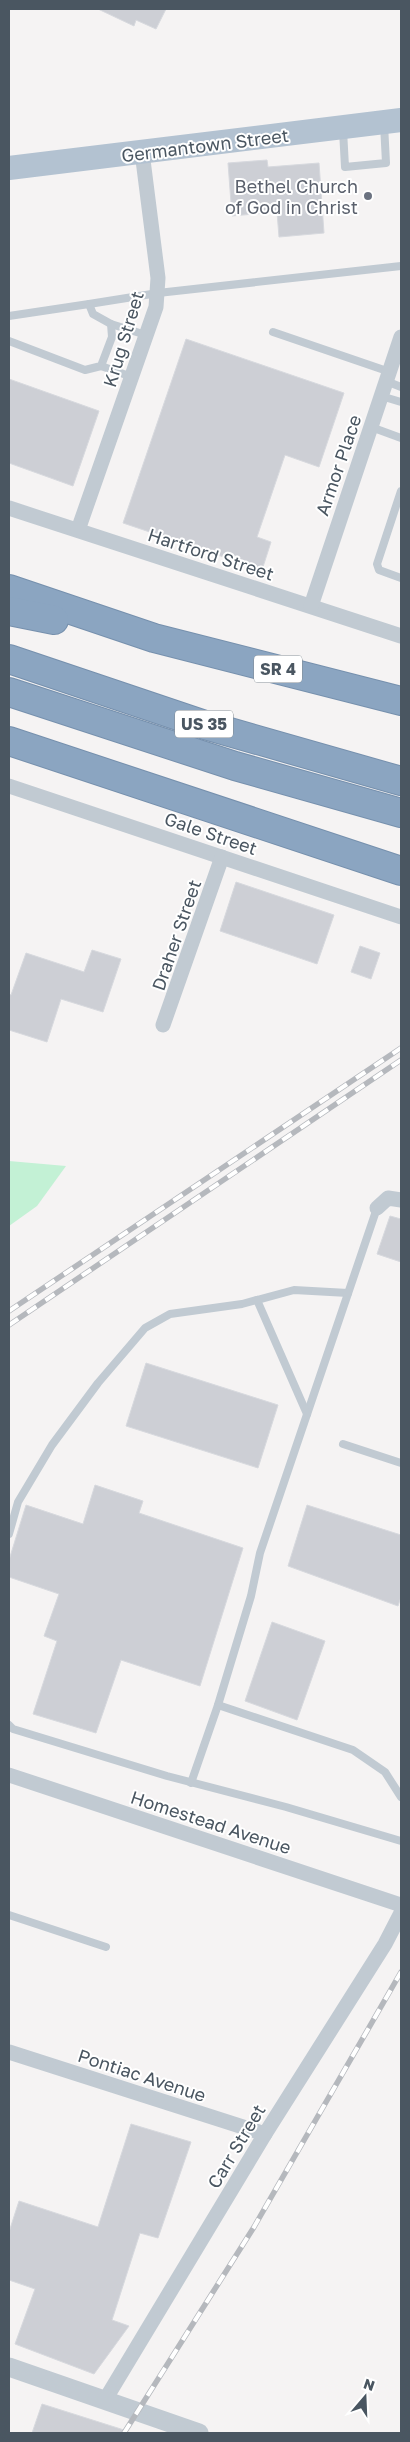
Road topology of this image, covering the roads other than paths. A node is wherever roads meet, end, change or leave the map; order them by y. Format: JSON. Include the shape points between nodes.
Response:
{"nodes":[{"id":1,"x":393,"y":121,"type":"edge"},
{"id":2,"x":342,"y":128,"type":"junction"},
{"id":3,"x":142,"y":152,"type":"junction"},
{"id":4,"x":9,"y":168,"type":"edge"},
{"id":5,"x":401,"y":266,"type":"edge"},
{"id":6,"x":158,"y":293,"type":"junction"},
{"id":7,"x":89,"y":304,"type":"junction"},
{"id":8,"x":9,"y":316,"type":"edge"},
{"id":9,"x":110,"y":324,"type":"junction"},
{"id":10,"x":273,"y":332,"type":"dead end"},
{"id":11,"x":146,"y":335,"type":"junction"},
{"id":12,"x":401,"y":337,"type":"edge"},
{"id":13,"x":9,"y":341,"type":"edge"},
{"id":14,"x":101,"y":366,"type":"junction"},
{"id":15,"x":132,"y":377,"type":"junction"},
{"id":16,"x":386,"y":383,"type":"junction"},
{"id":17,"x":401,"y":387,"type":"edge"},
{"id":18,"x":401,"y":402,"type":"edge"},
{"id":19,"x":371,"y":428,"type":"junction"},
{"id":20,"x":401,"y":438,"type":"edge"},
{"id":21,"x":401,"y":491,"type":"edge"},
{"id":22,"x":9,"y":508,"type":"edge"},
{"id":23,"x":78,"y":530,"type":"junction"},
{"id":24,"x":401,"y":578,"type":"edge"},
{"id":25,"x":9,"y":588,"type":"edge"},
{"id":26,"x":311,"y":606,"type":"junction"},
{"id":27,"x":9,"y":611,"type":"edge"},
{"id":28,"x":401,"y":636,"type":"edge"},
{"id":29,"x":154,"y":638,"type":"junction"},
{"id":30,"x":9,"y":659,"type":"edge"},
{"id":31,"x":9,"y":692,"type":"edge"},
{"id":32,"x":401,"y":700,"type":"edge"},
{"id":33,"x":10,"y":741,"type":"edge"},
{"id":34,"x":401,"y":781,"type":"edge"},
{"id":35,"x":9,"y":786,"type":"edge"},
{"id":36,"x":401,"y":813,"type":"edge"},
{"id":37,"x":222,"y":857,"type":"junction"},
{"id":38,"x":401,"y":871,"type":"edge"},
{"id":39,"x":401,"y":917,"type":"edge"},
{"id":40,"x":163,"y":1025,"type":"dead end"},
{"id":41,"x":401,"y":1200,"type":"edge"},
{"id":42,"x":377,"y":1208,"type":"joint"},
{"id":43,"x":348,"y":1293,"type":"junction"},
{"id":44,"x":257,"y":1300,"type":"junction"},
{"id":45,"x":307,"y":1414,"type":"junction"},
{"id":46,"x":342,"y":1444,"type":"dead end"},
{"id":47,"x":401,"y":1463,"type":"edge"},
{"id":48,"x":9,"y":1534,"type":"edge"},
{"id":49,"x":218,"y":1705,"type":"junction"},
{"id":50,"x":9,"y":1725,"type":"edge"},
{"id":51,"x":9,"y":1775,"type":"edge"},
{"id":52,"x":191,"y":1783,"type":"junction"},
{"id":53,"x":401,"y":1797,"type":"edge"},
{"id":54,"x":401,"y":1841,"type":"edge"},
{"id":55,"x":401,"y":1905,"type":"edge"},
{"id":56,"x":401,"y":1913,"type":"edge"},
{"id":57,"x":9,"y":1914,"type":"edge"},
{"id":58,"x":106,"y":1947,"type":"dead end"},
{"id":59,"x":9,"y":2052,"type":"edge"},
{"id":60,"x":265,"y":2134,"type":"junction"},
{"id":61,"x":9,"y":2367,"type":"edge"},
{"id":62,"x":105,"y":2400,"type":"junction"},
{"id":63,"x":199,"y":2433,"type":"edge"}],
"edges":[{"from":1,"to":2,"type":"main road","name":"Germantown Street"},
{"from":1,"to":2,"type":"lane","via":[[386,163],[345,167]]},
{"from":2,"to":3,"type":"main road","name":"Germantown Street"},
{"from":3,"to":4,"type":"main road","name":"Germantown Street"},
{"from":3,"to":6,"type":"street","name":"Krug Street"},
{"from":5,"to":6,"type":"lane"},
{"from":6,"to":7,"type":"lane"},
{"from":6,"to":11,"type":"street","name":"Krug Street"},
{"from":7,"to":8,"type":"lane"},
{"from":7,"to":9,"type":"lane","via":[[93,314]]},
{"from":9,"to":11,"type":"lane"},
{"from":9,"to":14,"type":"lane","via":[[112,337]]},
{"from":10,"to":16,"type":"lane"},
{"from":11,"to":15,"type":"street","name":"Krug Street"},
{"from":12,"to":16,"type":"street","name":"Armor Place"},
{"from":13,"to":14,"type":"lane","via":[[85,370]]},
{"from":14,"to":15,"type":"lane"},
{"from":15,"to":23,"type":"street","name":"Krug Street"},
{"from":16,"to":17,"type":"lane"},
{"from":16,"to":18,"type":"lane"},
{"from":16,"to":19,"type":"street","name":"Armor Place"},
{"from":19,"to":20,"type":"lane"},
{"from":19,"to":26,"type":"street","name":"Armor Place"},
{"from":21,"to":24,"type":"lane","via":[[377,564],[379,570]]},
{"from":22,"to":23,"type":"street","name":"Hartford Street"},
{"from":23,"to":26,"type":"street","name":"Hartford Street"},
{"from":25,"to":29,"type":"highway"},
{"from":26,"to":28,"type":"street","name":"Hartford Street"},
{"from":27,"to":29,"type":"highway","number":"SR 4"},
{"from":29,"to":32,"type":"highway","number":"SR 4"},
{"from":30,"to":34,"type":"highway","number":"US 35","via":[[205,725]]},
{"from":31,"to":36,"type":"highway","number":"US 35","via":[[235,766]]},
{"from":33,"to":38,"type":"highway"},
{"from":35,"to":37,"type":"street","name":"Gale Street"},
{"from":37,"to":39,"type":"street","name":"Gale Street"},
{"from":37,"to":40,"type":"street","name":"Draher Street"},
{"from":41,"to":42,"type":"street","via":[[388,1198]]},
{"from":42,"to":43,"type":"lane"},
{"from":43,"to":44,"type":"lane","via":[[294,1290]]},
{"from":43,"to":45,"type":"lane"},
{"from":44,"to":45,"type":"lane"},
{"from":44,"to":48,"type":"lane","via":[[170,1314],[145,1328],[98,1383],[52,1445],[18,1502]]},
{"from":45,"to":49,"type":"lane","via":[[260,1553],[251,1596]]},
{"from":46,"to":47,"type":"lane"},
{"from":49,"to":52,"type":"lane"},
{"from":49,"to":53,"type":"lane","via":[[353,1750],[385,1772]]},
{"from":50,"to":52,"type":"lane","via":[[12,1729]]},
{"from":51,"to":55,"type":"street","name":"Homestead Avenue"},
{"from":52,"to":54,"type":"lane"},
{"from":56,"to":60,"type":"street","name":"Carr Street","via":[[385,1944]]},
{"from":57,"to":58,"type":"lane"},
{"from":59,"to":60,"type":"street","name":"Pontiac Avenue"},
{"from":60,"to":62,"type":"street","name":"Carr Street"},
{"from":61,"to":62,"type":"street"},
{"from":62,"to":63,"type":"street"}]}
